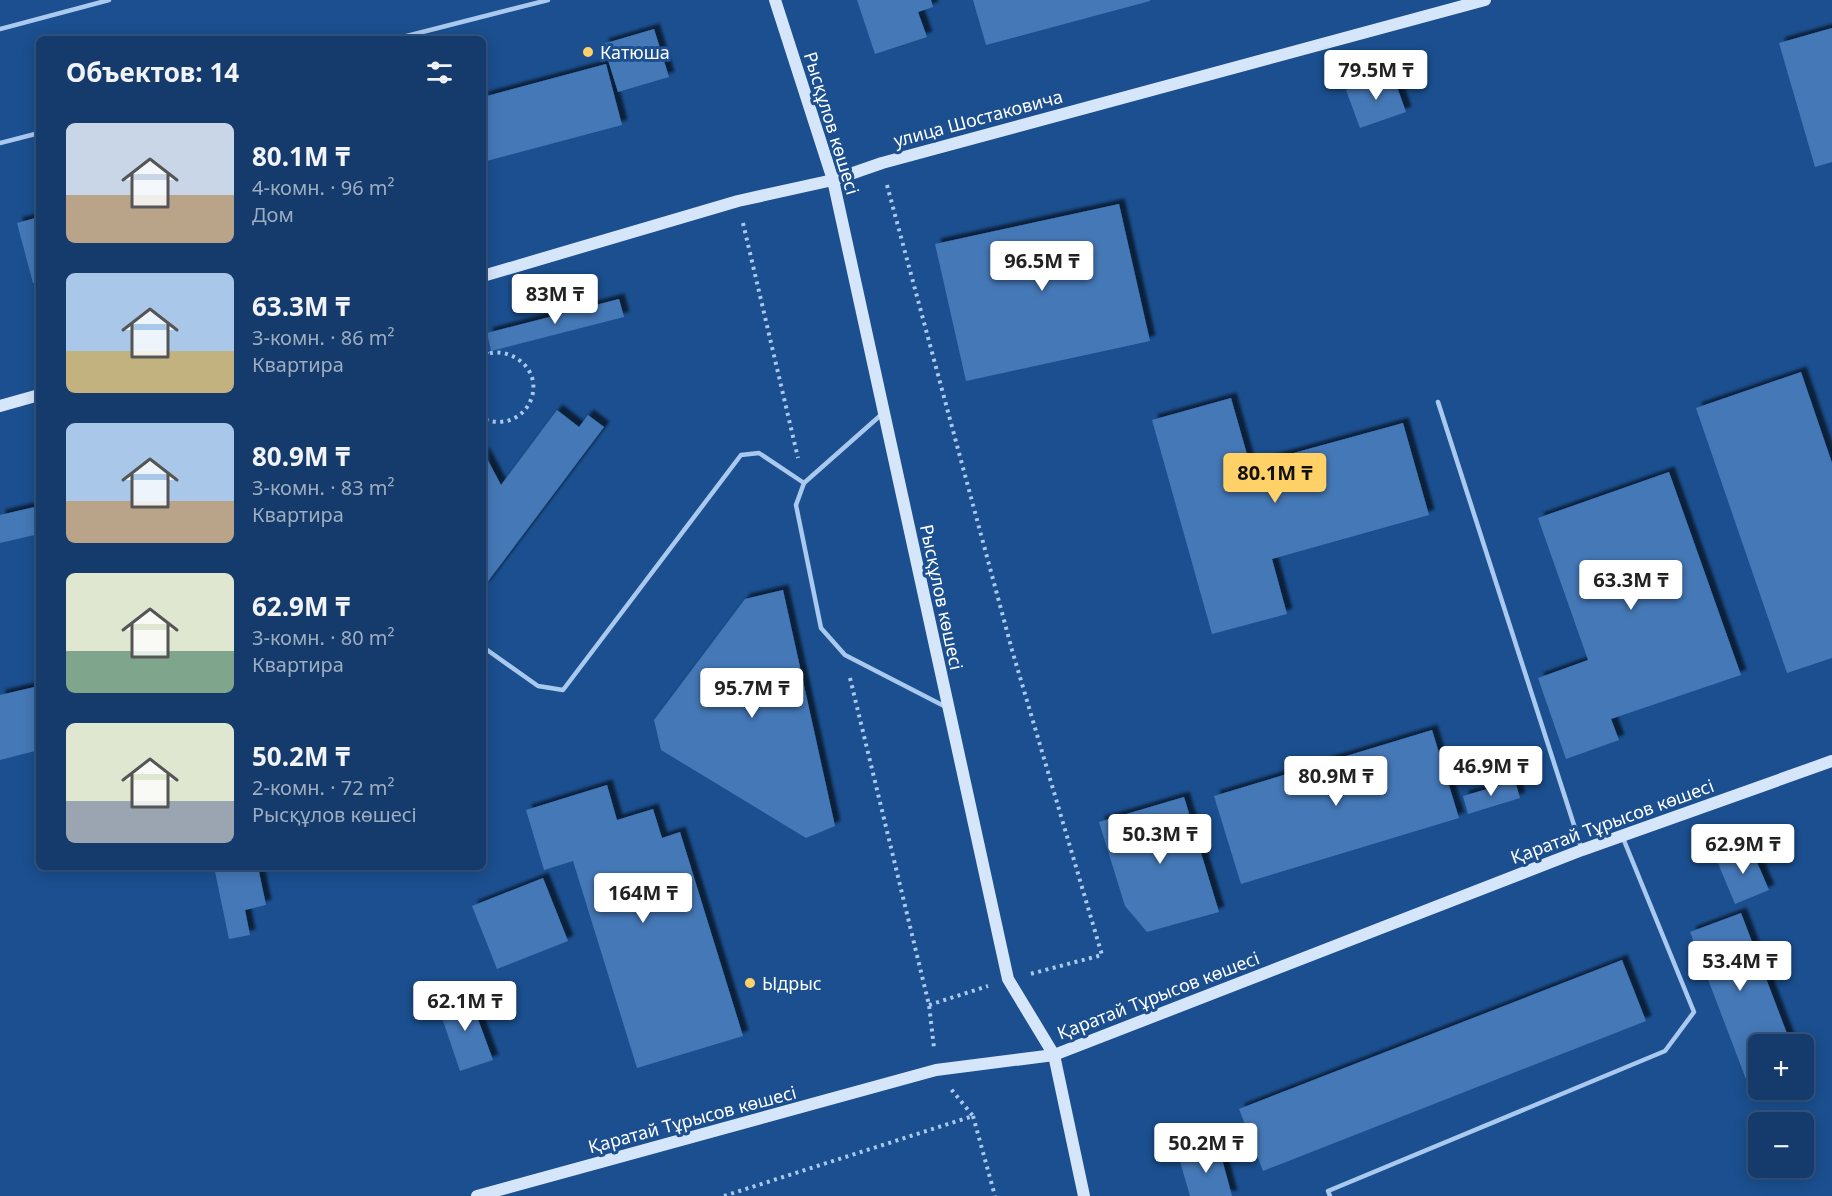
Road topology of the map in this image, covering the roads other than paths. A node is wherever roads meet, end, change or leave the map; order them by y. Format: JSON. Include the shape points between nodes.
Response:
{"nodes":[{"id":1,"x":109,"y":0,"type":"edge"},
{"id":2,"x":510,"y":0,"type":"edge"},
{"id":3,"x":548,"y":0,"type":"edge"},
{"id":4,"x":775,"y":0,"type":"edge"},
{"id":5,"x":1485,"y":0,"type":"edge"},
{"id":6,"x":512,"y":8,"type":"junction"},
{"id":7,"x":0,"y":29,"type":"edge"},
{"id":8,"x":406,"y":36,"type":"edge"},
{"id":9,"x":36,"y":134,"type":"edge"},
{"id":10,"x":0,"y":143,"type":"edge"},
{"id":11,"x":833,"y":180,"type":"junction"},
{"id":12,"x":486,"y":275,"type":"edge"},
{"id":13,"x":36,"y":396,"type":"edge"},
{"id":14,"x":1438,"y":402,"type":"dead end"},
{"id":15,"x":0,"y":406,"type":"edge"},
{"id":16,"x":884,"y":412,"type":"junction"},
{"id":17,"x":804,"y":483,"type":"junction"},
{"id":18,"x":486,"y":649,"type":"edge"},
{"id":19,"x":948,"y":708,"type":"junction"},
{"id":20,"x":1832,"y":761,"type":"edge"},
{"id":21,"x":1622,"y":837,"type":"junction"},
{"id":22,"x":1582,"y":850,"type":"junction"},
{"id":23,"x":1054,"y":1055,"type":"junction"},
{"id":24,"x":477,"y":1196,"type":"edge"},
{"id":25,"x":1084,"y":1196,"type":"edge"},
{"id":26,"x":1329,"y":1196,"type":"edge"}],
"edges":[{"from":1,"to":7,"type":"lane"},
{"from":2,"to":6,"type":"lane"},
{"from":3,"to":6,"type":"lane"},
{"from":4,"to":11,"type":"street","name":"Рысқұлов көшесі"},
{"from":5,"to":11,"type":"street","name":"улица Шостаковича","via":[[882,163]]},
{"from":6,"to":8,"type":"lane"},
{"from":9,"to":10,"type":"lane"},
{"from":11,"to":12,"type":"street","name":"улица Шостаковича","via":[[738,201]]},
{"from":11,"to":16,"type":"street","name":"Рысқұлов көшесі"},
{"from":13,"to":15,"type":"street"},
{"from":14,"to":22,"type":"lane"},
{"from":16,"to":17,"type":"lane"},
{"from":16,"to":19,"type":"street","name":"Рысқұлов көшесі"},
{"from":17,"to":18,"type":"lane","via":[[759,453],[741,455],[563,690],[538,686]]},
{"from":17,"to":19,"type":"lane","via":[[796,505],[821,628],[844,655]]},
{"from":19,"to":23,"type":"street","name":"Рысқұлов көшесі","via":[[1008,980]]},
{"from":20,"to":21,"type":"street","name":"Қаратай Тұрысов көшесі"},
{"from":21,"to":22,"type":"street","name":"Қаратай Тұрысов көшесі"},
{"from":21,"to":26,"type":"lane","via":[[1694,1012],[1665,1052],[1328,1191]]},
{"from":22,"to":23,"type":"street","name":"Қаратай Тұрысов көшесі"},
{"from":23,"to":24,"type":"street","name":"Қаратай Тұрысов көшесі","via":[[936,1070]]},
{"from":23,"to":25,"type":"street","name":"Рысқұлов көшесі"}]}
